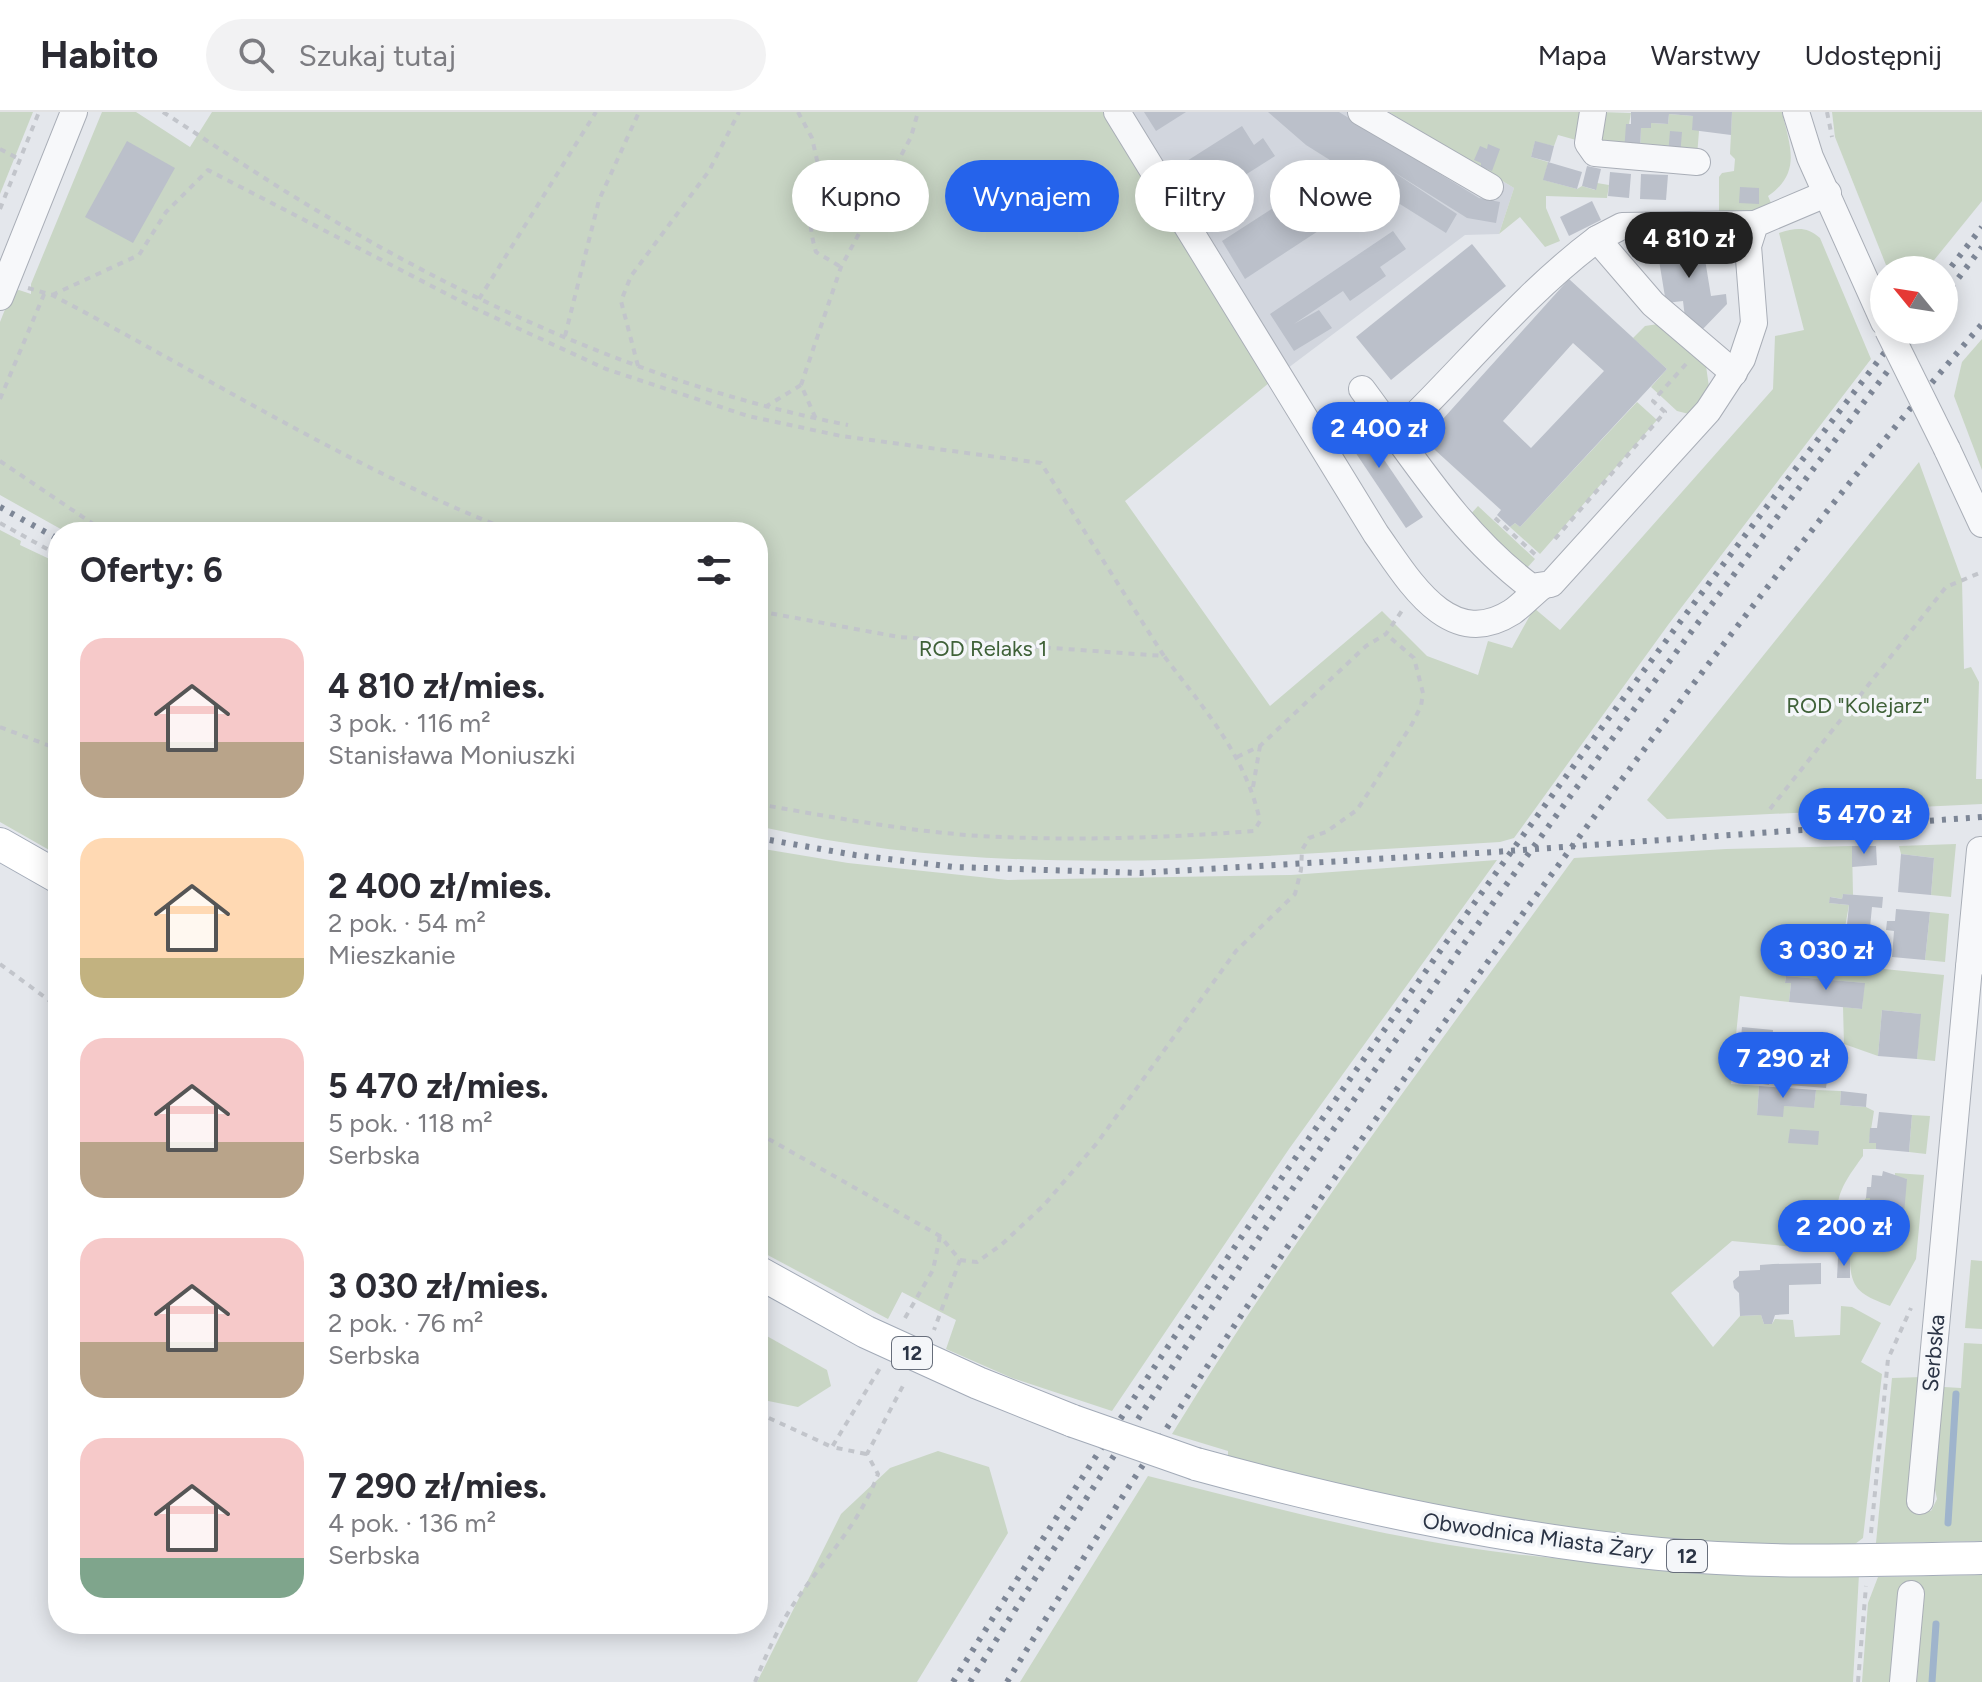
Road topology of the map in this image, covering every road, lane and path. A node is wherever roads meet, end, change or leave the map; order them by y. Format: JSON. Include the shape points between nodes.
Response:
{"nodes":[{"id":1,"x":39,"y":112,"type":"edge"},
{"id":2,"x":74,"y":112,"type":"edge"},
{"id":3,"x":163,"y":112,"type":"edge"},
{"id":4,"x":596,"y":112,"type":"edge"},
{"id":5,"x":639,"y":112,"type":"edge"},
{"id":6,"x":739,"y":112,"type":"edge"},
{"id":7,"x":798,"y":112,"type":"edge"},
{"id":8,"x":918,"y":112,"type":"edge"},
{"id":9,"x":1117,"y":112,"type":"edge"},
{"id":10,"x":1361,"y":112,"type":"edge"},
{"id":11,"x":1593,"y":112,"type":"edge"},
{"id":12,"x":1796,"y":112,"type":"edge"},
{"id":13,"x":1812,"y":112,"type":"edge"},
{"id":14,"x":1827,"y":112,"type":"edge"},
{"id":15,"x":1832,"y":137,"type":"dead end"},
{"id":16,"x":0,"y":149,"type":"edge"},
{"id":17,"x":20,"y":159,"type":"junction"},
{"id":18,"x":1697,"y":162,"type":"dead end"},
{"id":19,"x":1490,"y":187,"type":"dead end"},
{"id":20,"x":1828,"y":193,"type":"junction"},
{"id":21,"x":0,"y":209,"type":"edge"},
{"id":22,"x":1755,"y":224,"type":"junction"},
{"id":23,"x":1597,"y":239,"type":"junction"},
{"id":24,"x":841,"y":267,"type":"junction"},
{"id":25,"x":26,"y":287,"type":"dead end"},
{"id":26,"x":1870,"y":291,"type":"edge"},
{"id":27,"x":45,"y":292,"type":"junction"},
{"id":28,"x":52,"y":295,"type":"junction"},
{"id":29,"x":0,"y":297,"type":"edge"},
{"id":30,"x":479,"y":299,"type":"junction"},
{"id":31,"x":565,"y":337,"type":"junction"},
{"id":32,"x":1894,"y":344,"type":"edge"},
{"id":33,"x":1702,"y":346,"type":"junction"},
{"id":34,"x":638,"y":366,"type":"junction"},
{"id":35,"x":1734,"y":373,"type":"junction"},
{"id":36,"x":801,"y":385,"type":"junction"},
{"id":37,"x":1362,"y":389,"type":"dead end"},
{"id":38,"x":0,"y":399,"type":"edge"},
{"id":39,"x":765,"y":407,"type":"junction"},
{"id":40,"x":816,"y":419,"type":"junction"},
{"id":41,"x":848,"y":425,"type":"dead end"},
{"id":42,"x":1396,"y":434,"type":"junction"},
{"id":43,"x":0,"y":461,"type":"edge"},
{"id":44,"x":1490,"y":513,"type":"dead end"},
{"id":45,"x":90,"y":522,"type":"edge"},
{"id":46,"x":488,"y":522,"type":"edge"},
{"id":47,"x":0,"y":523,"type":"edge"},
{"id":48,"x":1982,"y":524,"type":"edge"},
{"id":49,"x":48,"y":549,"type":"edge"},
{"id":50,"x":1982,"y":572,"type":"edge"},
{"id":51,"x":1541,"y":587,"type":"junction"},
{"id":52,"x":1416,"y":590,"type":"junction"},
{"id":53,"x":768,"y":613,"type":"edge"},
{"id":54,"x":1386,"y":634,"type":"junction"},
{"id":55,"x":1164,"y":656,"type":"junction"},
{"id":56,"x":0,"y":727,"type":"edge"},
{"id":57,"x":48,"y":745,"type":"edge"},
{"id":58,"x":1260,"y":746,"type":"junction"},
{"id":59,"x":1237,"y":757,"type":"junction"},
{"id":60,"x":1253,"y":789,"type":"junction"},
{"id":61,"x":768,"y":806,"type":"edge"},
{"id":62,"x":1770,"y":809,"type":"dead end"},
{"id":63,"x":0,"y":844,"type":"edge"},
{"id":64,"x":1980,"y":850,"type":"dead end"},
{"id":65,"x":48,"y":871,"type":"edge"},
{"id":66,"x":1976,"y":963,"type":"edge"},
{"id":67,"x":0,"y":964,"type":"edge"},
{"id":68,"x":48,"y":1000,"type":"edge"},
{"id":69,"x":768,"y":1139,"type":"edge"},
{"id":70,"x":940,"y":1236,"type":"junction"},
{"id":71,"x":960,"y":1260,"type":"junction"},
{"id":72,"x":768,"y":1278,"type":"edge"},
{"id":73,"x":1912,"y":1307,"type":"dead end"},
{"id":74,"x":905,"y":1318,"type":"dead end"},
{"id":75,"x":934,"y":1330,"type":"dead end"},
{"id":76,"x":881,"y":1366,"type":"dead end"},
{"id":77,"x":905,"y":1382,"type":"dead end"},
{"id":78,"x":768,"y":1418,"type":"edge"},
{"id":79,"x":832,"y":1447,"type":"junction"},
{"id":80,"x":867,"y":1454,"type":"junction"},
{"id":81,"x":1920,"y":1501,"type":"dead end"},
{"id":82,"x":1871,"y":1536,"type":"dead end"},
{"id":83,"x":1982,"y":1558,"type":"edge"},
{"id":84,"x":1866,"y":1586,"type":"dead end"},
{"id":85,"x":1911,"y":1594,"type":"dead end"},
{"id":86,"x":755,"y":1682,"type":"edge"},
{"id":87,"x":1858,"y":1682,"type":"edge"},
{"id":88,"x":1903,"y":1682,"type":"edge"}],
"edges":[{"from":1,"to":17,"type":"path"},
{"from":2,"to":29,"type":"street"},
{"from":3,"to":30,"type":"path","via":[[316,210]]},
{"from":4,"to":30,"type":"path"},
{"from":5,"to":31,"type":"path","via":[[599,200]]},
{"from":6,"to":34,"type":"path","via":[[709,171],[631,276],[621,301]]},
{"from":7,"to":24,"type":"path","via":[[812,138],[821,178],[812,196],[810,231],[816,252]]},
{"from":8,"to":24,"type":"path","via":[[911,137]]},
{"from":9,"to":52,"type":"street","via":[[1376,534]]},
{"from":10,"to":19,"type":"street"},
{"from":11,"to":18,"type":"street","via":[[1588,143],[1595,153]]},
{"from":12,"to":20,"type":"street"},
{"from":13,"to":20,"type":"street"},
{"from":14,"to":15,"type":"path"},
{"from":16,"to":17,"type":"path"},
{"from":17,"to":21,"type":"path"},
{"from":20,"to":22,"type":"street"},
{"from":20,"to":26,"type":"street"},
{"from":22,"to":23,"type":"street","via":[[1622,226]]},
{"from":22,"to":35,"type":"street","via":[[1748,246],[1754,323]]},
{"from":23,"to":33,"type":"street","via":[[1653,304]]},
{"from":23,"to":42,"type":"street","via":[[1547,281]]},
{"from":24,"to":36,"type":"path"},
{"from":25,"to":27,"type":"path"},
{"from":27,"to":28,"type":"path"},
{"from":27,"to":38,"type":"path"},
{"from":28,"to":46,"type":"path","via":[[282,421]]},
{"from":28,"to":55,"type":"path","via":[[139,255],[166,212],[208,170],[474,308],[606,369],[748,416],[841,436],[1041,463]]},
{"from":30,"to":31,"type":"path"},
{"from":31,"to":34,"type":"path"},
{"from":32,"to":48,"type":"street","bridge":true},
{"from":33,"to":35,"type":"street"},
{"from":33,"to":44,"type":"path","via":[[1653,401],[1665,412],[1538,558]]},
{"from":34,"to":39,"type":"path"},
{"from":35,"to":51,"type":"street","via":[[1708,411],[1598,535],[1561,576]]},
{"from":36,"to":39,"type":"path"},
{"from":36,"to":40,"type":"path"},
{"from":37,"to":42,"type":"street"},
{"from":39,"to":40,"type":"path"},
{"from":40,"to":41,"type":"path"},
{"from":42,"to":51,"type":"street","via":[[1464,528],[1521,580]]},
{"from":43,"to":45,"type":"path"},
{"from":47,"to":49,"type":"path"},
{"from":50,"to":62,"type":"path","via":[[1946,587]]},
{"from":51,"to":52,"type":"street","via":[[1511,612],[1471,624],[1445,614]]},
{"from":52,"to":54,"type":"path"},
{"from":53,"to":55,"type":"path","via":[[899,637]]},
{"from":54,"to":58,"type":"path","via":[[1366,646]]},
{"from":54,"to":71,"type":"path","via":[[1414,658],[1421,706],[1357,810],[1309,838],[1295,894],[1236,951],[1097,1143],[1044,1205],[977,1262]]},
{"from":55,"to":59,"type":"path"},
{"from":56,"to":57,"type":"path"},
{"from":58,"to":59,"type":"path"},
{"from":58,"to":60,"type":"path"},
{"from":59,"to":60,"type":"path"},
{"from":60,"to":61,"type":"path","via":[[1260,821],[1254,831],[1110,840],[979,836]]},
{"from":63,"to":65,"type":"main road"},
{"from":64,"to":66,"type":"street","name":"Serbska"},
{"from":66,"to":81,"type":"street","name":"Serbska"},
{"from":67,"to":68,"type":"path"},
{"from":69,"to":70,"type":"path"},
{"from":70,"to":71,"type":"path"},
{"from":70,"to":74,"type":"path","via":[[933,1270]]},
{"from":71,"to":75,"type":"path"},
{"from":72,"to":83,"type":"main road","name":"Obwodnica Miasta Żary","number":"12","bridge":true,"via":[[866,1332],[1073,1421],[1196,1464],[1396,1514],[1587,1546],[1739,1559]]},
{"from":73,"to":82,"type":"path","via":[[1888,1359]]},
{"from":76,"to":79,"type":"path"},
{"from":77,"to":80,"type":"path"},
{"from":78,"to":79,"type":"path"},
{"from":79,"to":80,"type":"path"},
{"from":80,"to":86,"type":"path","via":[[878,1474],[869,1497],[795,1601]]},
{"from":84,"to":87,"type":"path"},
{"from":85,"to":88,"type":"street"}]}
